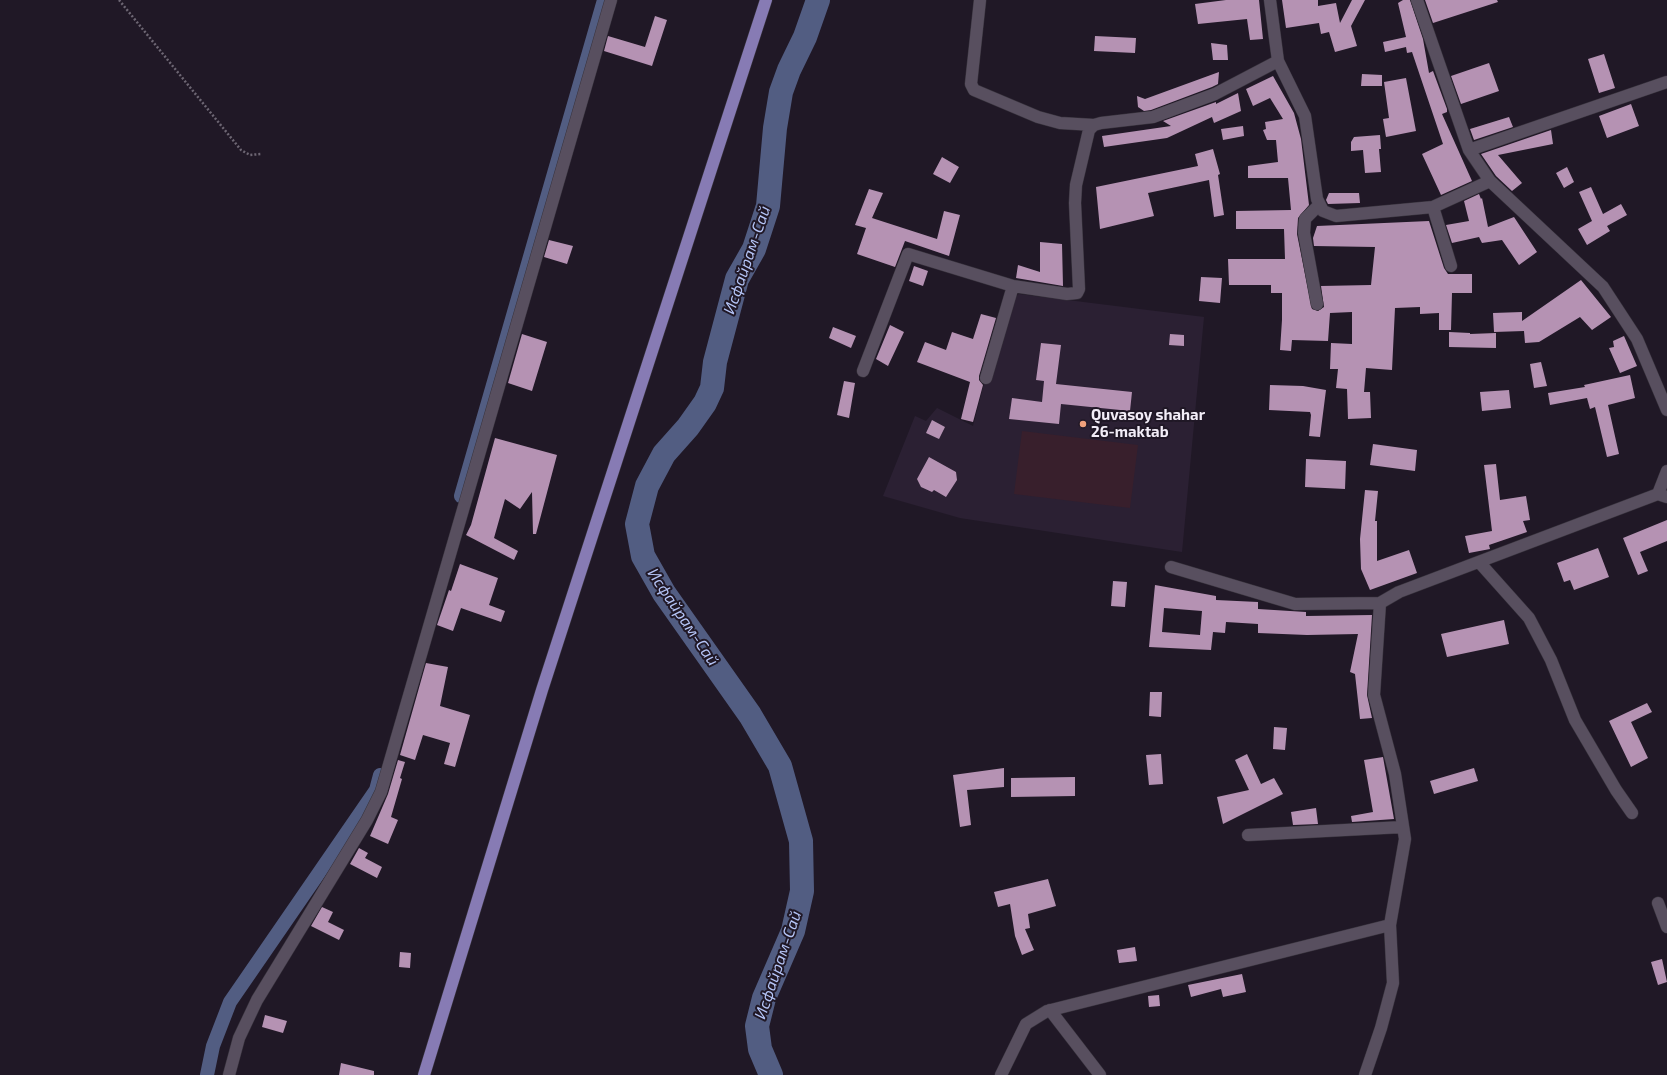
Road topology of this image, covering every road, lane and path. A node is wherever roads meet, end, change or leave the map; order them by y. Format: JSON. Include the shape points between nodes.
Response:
{"nodes":[{"id":1,"x":119,"y":0,"type":"edge"},
{"id":2,"x":611,"y":0,"type":"edge"},
{"id":3,"x":766,"y":0,"type":"edge"},
{"id":4,"x":980,"y":0,"type":"edge"},
{"id":5,"x":1270,"y":0,"type":"edge"},
{"id":6,"x":1417,"y":0,"type":"edge"},
{"id":7,"x":1278,"y":61,"type":"junction"},
{"id":8,"x":1667,"y":82,"type":"edge"},
{"id":9,"x":1094,"y":125,"type":"junction"},
{"id":10,"x":1469,"y":150,"type":"junction"},
{"id":11,"x":260,"y":154,"type":"dead end"},
{"id":12,"x":1490,"y":181,"type":"junction"},
{"id":13,"x":1319,"y":205,"type":"junction"},
{"id":14,"x":1433,"y":207,"type":"junction"},
{"id":15,"x":1451,"y":266,"type":"dead end"},
{"id":16,"x":1013,"y":286,"type":"junction"},
{"id":17,"x":1317,"y":304,"type":"dead end"},
{"id":18,"x":863,"y":371,"type":"dead end"},
{"id":19,"x":986,"y":378,"type":"dead end"},
{"id":20,"x":1667,"y":410,"type":"edge"},
{"id":21,"x":1667,"y":471,"type":"edge"},
{"id":22,"x":1663,"y":495,"type":"edge"},
{"id":23,"x":1479,"y":562,"type":"junction"},
{"id":24,"x":1171,"y":567,"type":"dead end"},
{"id":25,"x":1380,"y":602,"type":"junction"},
{"id":26,"x":1632,"y":813,"type":"dead end"},
{"id":27,"x":1404,"y":827,"type":"junction"},
{"id":28,"x":1248,"y":835,"type":"dead end"},
{"id":29,"x":1658,"y":903,"type":"dead end"},
{"id":30,"x":1390,"y":925,"type":"junction"},
{"id":31,"x":1667,"y":927,"type":"edge"},
{"id":32,"x":1050,"y":1010,"type":"junction"},
{"id":33,"x":229,"y":1075,"type":"edge"},
{"id":34,"x":424,"y":1075,"type":"edge"},
{"id":35,"x":1001,"y":1075,"type":"edge"},
{"id":36,"x":1100,"y":1075,"type":"edge"},
{"id":37,"x":1365,"y":1075,"type":"edge"}],
"edges":[{"from":1,"to":11,"type":"path","via":[[241,150],[250,154]]},
{"from":2,"to":33,"type":"street","via":[[381,792],[367,820],[257,1000],[240,1038]]},
{"from":3,"to":34,"type":"main road","via":[[545,683]]},
{"from":4,"to":9,"type":"street","via":[[971,84],[974,90],[1038,117],[1060,123]]},
{"from":5,"to":7,"type":"street"},
{"from":6,"to":10,"type":"street"},
{"from":7,"to":9,"type":"street","via":[[1215,94],[1153,117]]},
{"from":7,"to":13,"type":"street","via":[[1305,116],[1316,199]]},
{"from":8,"to":10,"type":"street"},
{"from":9,"to":16,"type":"street","via":[[1089,130],[1076,185],[1079,289],[1077,293],[1067,294]]},
{"from":10,"to":12,"type":"street"},
{"from":12,"to":14,"type":"street"},
{"from":12,"to":20,"type":"street","via":[[1603,287],[1637,339]]},
{"from":13,"to":14,"type":"street","via":[[1323,211],[1336,216]]},
{"from":13,"to":17,"type":"street","via":[[1306,219],[1304,233]]},
{"from":14,"to":15,"type":"street"},
{"from":16,"to":18,"type":"street","via":[[908,254]]},
{"from":16,"to":19,"type":"street"},
{"from":21,"to":22,"type":"street"},
{"from":22,"to":23,"type":"street"},
{"from":23,"to":25,"type":"street","via":[[1399,592]]},
{"from":23,"to":26,"type":"street","via":[[1529,618],[1551,660],[1575,720]]},
{"from":24,"to":25,"type":"street","via":[[1295,604]]},
{"from":25,"to":27,"type":"street","via":[[1374,695],[1395,774]]},
{"from":27,"to":28,"type":"street"},
{"from":27,"to":30,"type":"street","via":[[1405,839]]},
{"from":29,"to":31,"type":"street"},
{"from":30,"to":32,"type":"street"},
{"from":30,"to":37,"type":"street","via":[[1393,983]]},
{"from":32,"to":35,"type":"street","via":[[1026,1024]]},
{"from":32,"to":36,"type":"street"}]}
